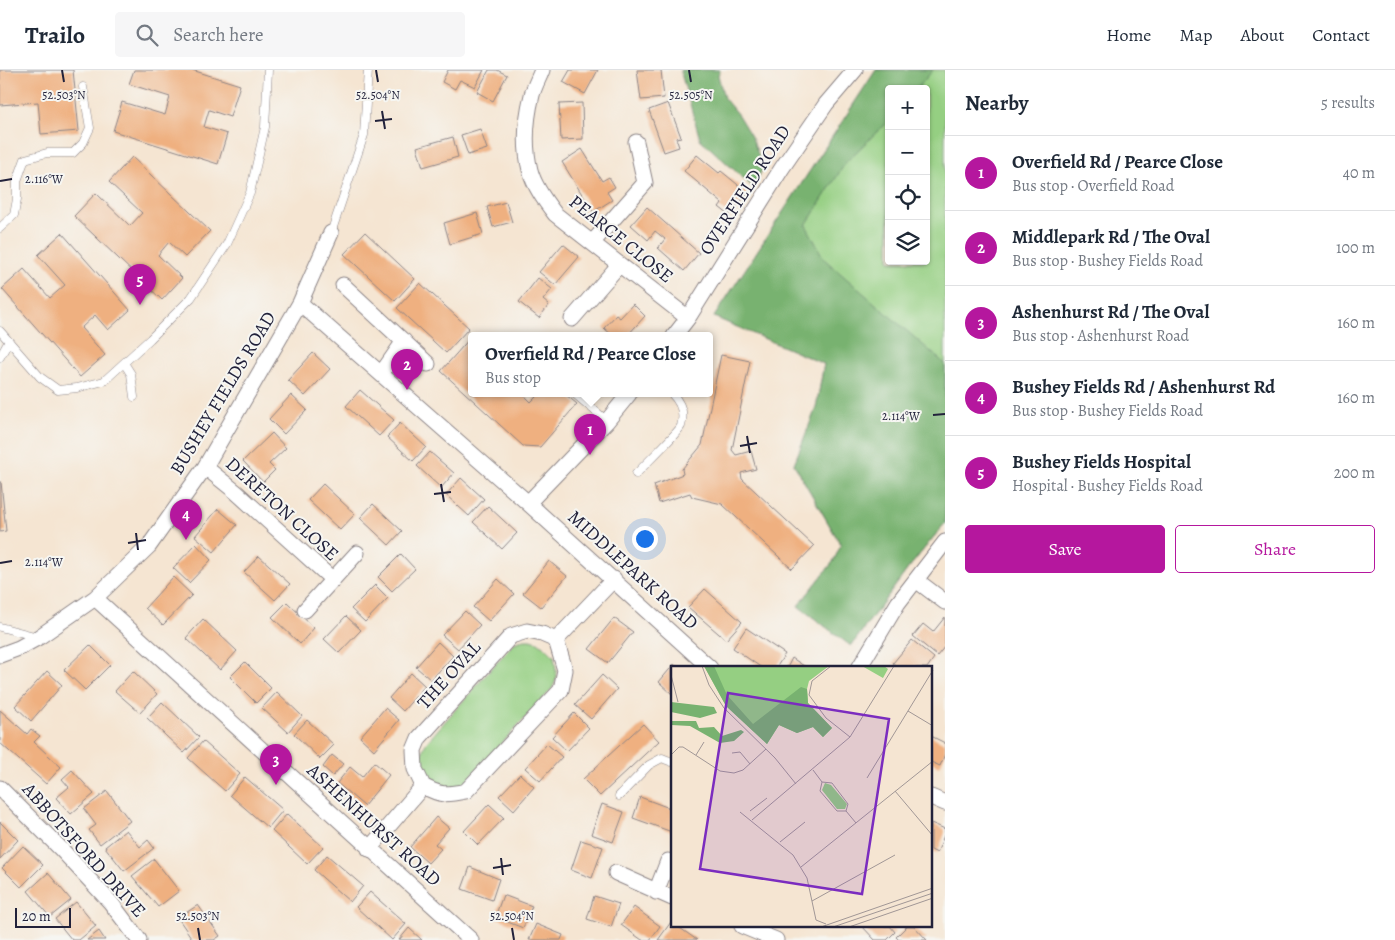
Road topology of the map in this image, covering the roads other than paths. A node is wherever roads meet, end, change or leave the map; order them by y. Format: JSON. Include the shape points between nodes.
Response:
{"nodes":[{"id":1,"x":268,"y":70,"type":"edge"},
{"id":2,"x":368,"y":70,"type":"edge"},
{"id":3,"x":542,"y":70,"type":"edge"},
{"id":4,"x":855,"y":70,"type":"edge"},
{"id":5,"x":83,"y":87,"type":"dead end"},
{"id":6,"x":636,"y":142,"type":"dead end"},
{"id":7,"x":0,"y":228,"type":"edge"},
{"id":8,"x":331,"y":233,"type":"joint"},
{"id":9,"x":592,"y":243,"type":"junction"},
{"id":10,"x":619,"y":265,"type":"junction"},
{"id":11,"x":343,"y":285,"type":"dead end"},
{"id":12,"x":300,"y":303,"type":"junction"},
{"id":13,"x":688,"y":318,"type":"junction"},
{"id":14,"x":572,"y":319,"type":"dead end"},
{"id":15,"x":0,"y":331,"type":"edge"},
{"id":16,"x":677,"y":332,"type":"edge"},
{"id":17,"x":404,"y":341,"type":"junction"},
{"id":18,"x":9,"y":342,"type":"junction"},
{"id":19,"x":0,"y":357,"type":"edge"},
{"id":20,"x":124,"y":363,"type":"junction"},
{"id":21,"x":428,"y":364,"type":"dead end"},
{"id":22,"x":381,"y":374,"type":"junction"},
{"id":23,"x":134,"y":396,"type":"dead end"},
{"id":24,"x":579,"y":397,"type":"edge"},
{"id":25,"x":627,"y":397,"type":"edge"},
{"id":26,"x":675,"y":397,"type":"edge"},
{"id":27,"x":607,"y":421,"type":"junction"},
{"id":28,"x":205,"y":467,"type":"junction"},
{"id":29,"x":636,"y":474,"type":"dead end"},
{"id":30,"x":528,"y":503,"type":"junction"},
{"id":31,"x":945,"y":542,"type":"edge"},
{"id":32,"x":357,"y":553,"type":"dead end"},
{"id":33,"x":614,"y":579,"type":"junction"},
{"id":34,"x":332,"y":580,"type":"junction"},
{"id":35,"x":916,"y":580,"type":"junction"},
{"id":36,"x":95,"y":598,"type":"junction"},
{"id":37,"x":945,"y":602,"type":"edge"},
{"id":38,"x":305,"y":610,"type":"dead end"},
{"id":39,"x":0,"y":627,"type":"edge"},
{"id":40,"x":40,"y":638,"type":"junction"},
{"id":41,"x":556,"y":640,"type":"junction"},
{"id":42,"x":0,"y":655,"type":"edge"},
{"id":43,"x":708,"y":666,"type":"edge"},
{"id":44,"x":860,"y":666,"type":"edge"},
{"id":45,"x":671,"y":762,"type":"edge"},
{"id":46,"x":423,"y":786,"type":"junction"},
{"id":47,"x":0,"y":788,"type":"edge"},
{"id":48,"x":619,"y":796,"type":"dead end"},
{"id":49,"x":932,"y":797,"type":"edge"},
{"id":50,"x":945,"y":803,"type":"edge"},
{"id":51,"x":369,"y":849,"type":"junction"},
{"id":52,"x":670,"y":858,"type":"edge"},
{"id":53,"x":616,"y":873,"type":"dead end"},
{"id":54,"x":656,"y":892,"type":"junction"},
{"id":55,"x":671,"y":898,"type":"edge"},
{"id":56,"x":747,"y":928,"type":"edge"},
{"id":57,"x":138,"y":940,"type":"edge"},
{"id":58,"x":471,"y":940,"type":"edge"},
{"id":59,"x":776,"y":940,"type":"edge"}],
"edges":[{"from":1,"to":20,"type":"lane","via":[[265,127],[250,193],[227,244],[191,298]]},
{"from":2,"to":8,"type":"lane","via":[[364,135]]},
{"from":3,"to":9,"type":"street","name":"PEARCE CLOSE","via":[[532,94],[527,121],[530,170],[542,197],[555,214]]},
{"from":4,"to":13,"type":"street","name":"OVERFIELD ROAD","via":[[826,104],[792,154]]},
{"from":5,"to":7,"type":"lane","via":[[90,128],[83,143],[73,153],[47,153],[25,159],[17,181],[14,214]]},
{"from":6,"to":9,"type":"street","via":[[645,183]]},
{"from":8,"to":12,"type":"street","name":"BUSHEY FIELDS ROAD"},
{"from":9,"to":10,"type":"street","name":"PEARCE CLOSE"},
{"from":10,"to":13,"type":"street","name":"PEARCE CLOSE"},
{"from":10,"to":14,"type":"street"},
{"from":11,"to":17,"type":"street"},
{"from":12,"to":22,"type":"street","name":"BUSHEY FIELDS ROAD"},
{"from":12,"to":28,"type":"street","name":"BUSHEY FIELDS ROAD"},
{"from":13,"to":16,"type":"street","name":"OVERFIELD ROAD"},
{"from":15,"to":18,"type":"lane"},
{"from":17,"to":21,"type":"street"},
{"from":17,"to":22,"type":"street"},
{"from":18,"to":19,"type":"lane"},
{"from":18,"to":20,"type":"lane","via":[[40,377],[58,390],[104,380]]},
{"from":20,"to":23,"type":"lane","via":[[131,374]]},
{"from":22,"to":30,"type":"street","name":"BUSHEY FIELDS ROAD"},
{"from":24,"to":27,"type":"lane"},
{"from":25,"to":27,"type":"street"},
{"from":26,"to":29,"type":"lane","via":[[683,414],[681,428]]},
{"from":27,"to":30,"type":"street"},
{"from":28,"to":34,"type":"street","name":"DERETON CLOSE"},
{"from":28,"to":36,"type":"street","name":"BUSHEY FIELDS ROAD","via":[[149,546]]},
{"from":30,"to":33,"type":"street","name":"MIDDLEPARK ROAD"},
{"from":31,"to":35,"type":"street"},
{"from":32,"to":34,"type":"street","name":"DERETON CLOSE"},
{"from":33,"to":41,"type":"street"},
{"from":33,"to":43,"type":"street","name":"MIDDLEPARK ROAD"},
{"from":34,"to":38,"type":"street","name":"DERETON CLOSE"},
{"from":35,"to":37,"type":"street"},
{"from":35,"to":44,"type":"street","via":[[898,603]]},
{"from":36,"to":40,"type":"street","name":"BUSHEY FIELDS ROAD"},
{"from":36,"to":51,"type":"street","name":"ASHENHURST ROAD"},
{"from":39,"to":40,"type":"lane"},
{"from":40,"to":42,"type":"street","name":"BUSHEY FIELDS ROAD"},
{"from":41,"to":46,"type":"street","via":[[565,670],[561,690],[466,791],[436,793]]},
{"from":41,"to":46,"type":"street","name":"THE OVAL","via":[[527,631],[511,636],[419,738],[414,750],[415,769]]},
{"from":45,"to":48,"type":"lane","via":[[662,758],[649,765]]},
{"from":46,"to":51,"type":"street"},
{"from":47,"to":57,"type":"street","name":"ABBOTSFORD DRIVE","via":[[111,903]]},
{"from":49,"to":50,"type":"street"},
{"from":51,"to":58,"type":"street","name":"ASHENHURST ROAD"},
{"from":52,"to":54,"type":"street"},
{"from":53,"to":54,"type":"street"},
{"from":54,"to":55,"type":"street"},
{"from":56,"to":59,"type":"street"}]}
